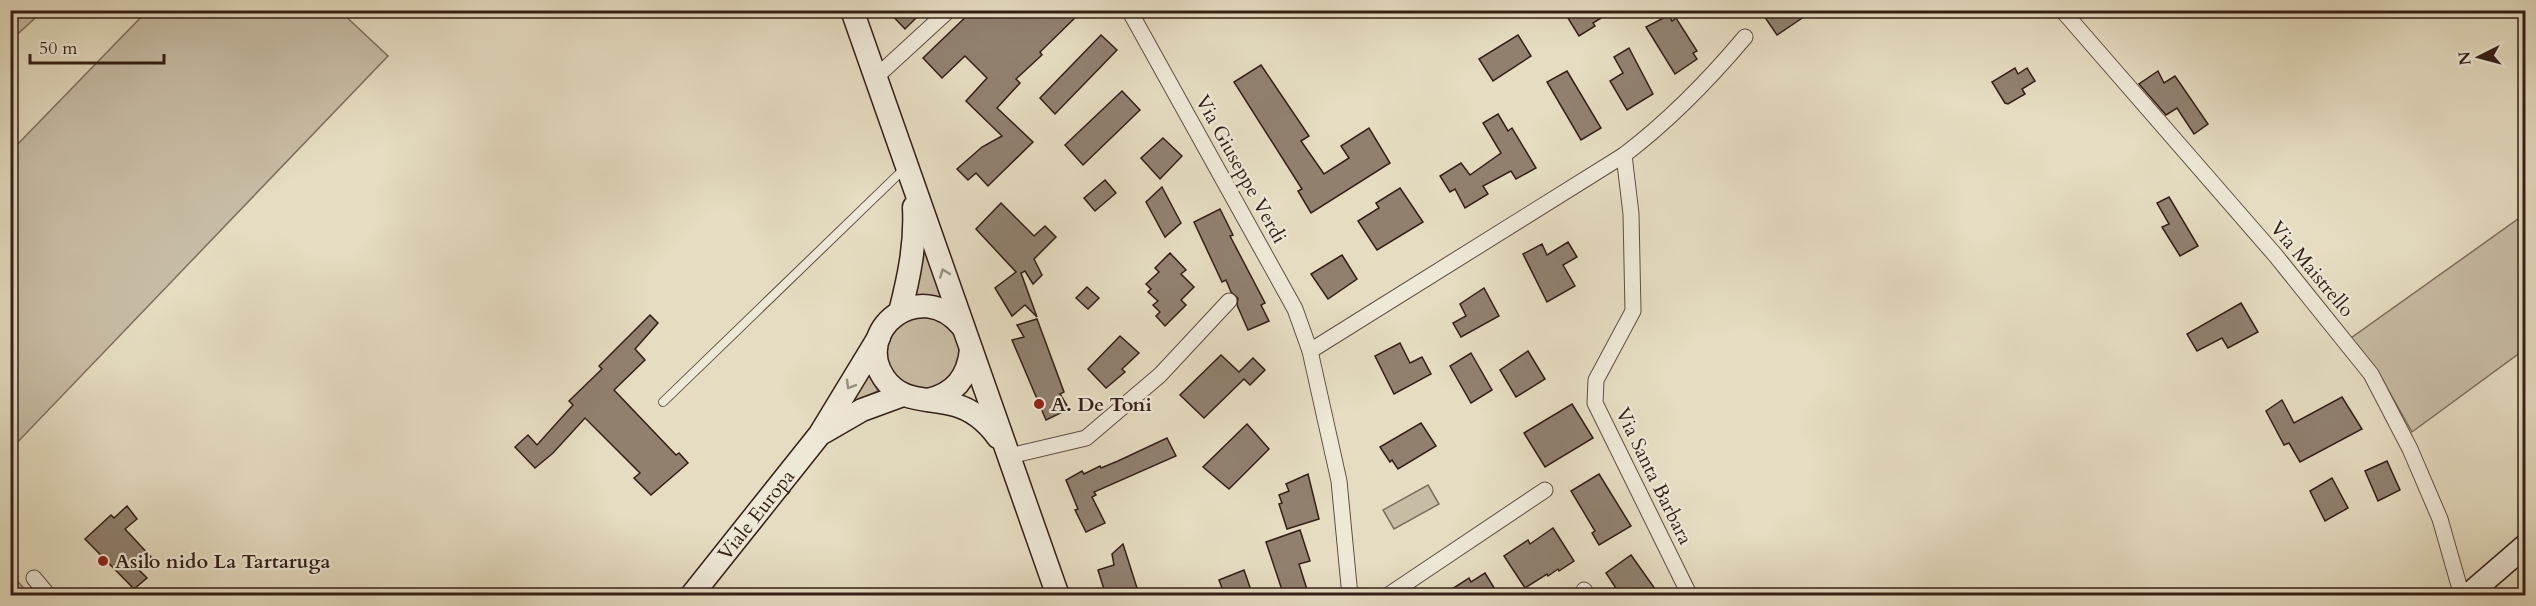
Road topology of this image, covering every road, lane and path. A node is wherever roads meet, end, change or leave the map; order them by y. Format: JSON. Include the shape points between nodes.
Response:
{"nodes":[{"id":1,"x":852,"y":10,"type":"edge"},
{"id":2,"x":949,"y":10,"type":"edge"},
{"id":3,"x":1129,"y":10,"type":"edge"},
{"id":4,"x":2062,"y":10,"type":"edge"},
{"id":5,"x":1745,"y":36,"type":"dead end"},
{"id":6,"x":876,"y":77,"type":"junction"},
{"id":7,"x":1624,"y":155,"type":"junction"},
{"id":8,"x":910,"y":175,"type":"junction"},
{"id":9,"x":1229,"y":301,"type":"dead end"},
{"id":10,"x":900,"y":312,"type":"junction"},
{"id":11,"x":964,"y":328,"type":"junction"},
{"id":12,"x":879,"y":337,"type":"junction"},
{"id":13,"x":971,"y":350,"type":"junction"},
{"id":14,"x":1310,"y":351,"type":"junction"},
{"id":15,"x":903,"y":395,"type":"junction"},
{"id":16,"x":927,"y":400,"type":"junction"},
{"id":17,"x":663,"y":402,"type":"dead end"},
{"id":18,"x":820,"y":434,"type":"junction"},
{"id":19,"x":1008,"y":452,"type":"junction"},
{"id":20,"x":1545,"y":490,"type":"dead end"},
{"id":21,"x":2526,"y":545,"type":"edge"},
{"id":22,"x":34,"y":578,"type":"dead end"},
{"id":23,"x":49,"y":596,"type":"edge"},
{"id":24,"x":692,"y":596,"type":"edge"},
{"id":25,"x":1059,"y":596,"type":"edge"},
{"id":26,"x":1350,"y":596,"type":"edge"},
{"id":27,"x":1387,"y":596,"type":"edge"},
{"id":28,"x":1690,"y":596,"type":"edge"},
{"id":29,"x":2462,"y":596,"type":"edge"},
{"id":30,"x":2467,"y":596,"type":"edge"}],
"edges":[{"from":1,"to":6,"type":"main road"},
{"from":2,"to":6,"type":"street"},
{"from":3,"to":14,"type":"street","name":"Via Giuseppe Verdi","via":[[1295,309]]},
{"from":4,"to":29,"type":"street","name":"Via Maistrello","via":[[2276,256],[2371,374],[2440,519]]},
{"from":5,"to":7,"type":"street","via":[[1702,87],[1662,126]]},
{"from":6,"to":8,"type":"main road"},
{"from":7,"to":14,"type":"street"},
{"from":7,"to":28,"type":"street","name":"Via Santa Barbara","via":[[1631,214],[1633,311],[1596,380],[1595,403]]},
{"from":8,"to":10,"type":"main road","via":[[915,230]]},
{"from":11,"to":8,"type":"main road","one_way":true},
{"from":8,"to":17,"type":"lane"},
{"from":9,"to":19,"type":"street","via":[[1160,375],[1086,438]]},
{"from":10,"to":11,"type":"main road","via":[[923,305],[935,307],[946,311]]},
{"from":10,"to":12,"type":"main road"},
{"from":11,"to":13,"type":"main road"},
{"from":12,"to":15,"type":"main road","via":[[876,350],[883,377]]},
{"from":12,"to":18,"type":"main road","name":"Viale Europa","one_way":true},
{"from":13,"to":16,"type":"main road","via":[[964,378],[941,397]]},
{"from":13,"to":19,"type":"main road"},
{"from":14,"to":26,"type":"street","name":"Via Giuseppe Verdi","via":[[1339,481]]},
{"from":15,"to":16,"type":"main road"},
{"from":15,"to":18,"type":"main road","name":"Viale Europa","via":[[862,410]]},
{"from":16,"to":19,"type":"main road","via":[[973,412],[992,428]]},
{"from":18,"to":24,"type":"main road","name":"Viale Europa"},
{"from":19,"to":25,"type":"main road"},
{"from":20,"to":27,"type":"street"},
{"from":21,"to":30,"type":"main road"},
{"from":22,"to":23,"type":"street"}]}
